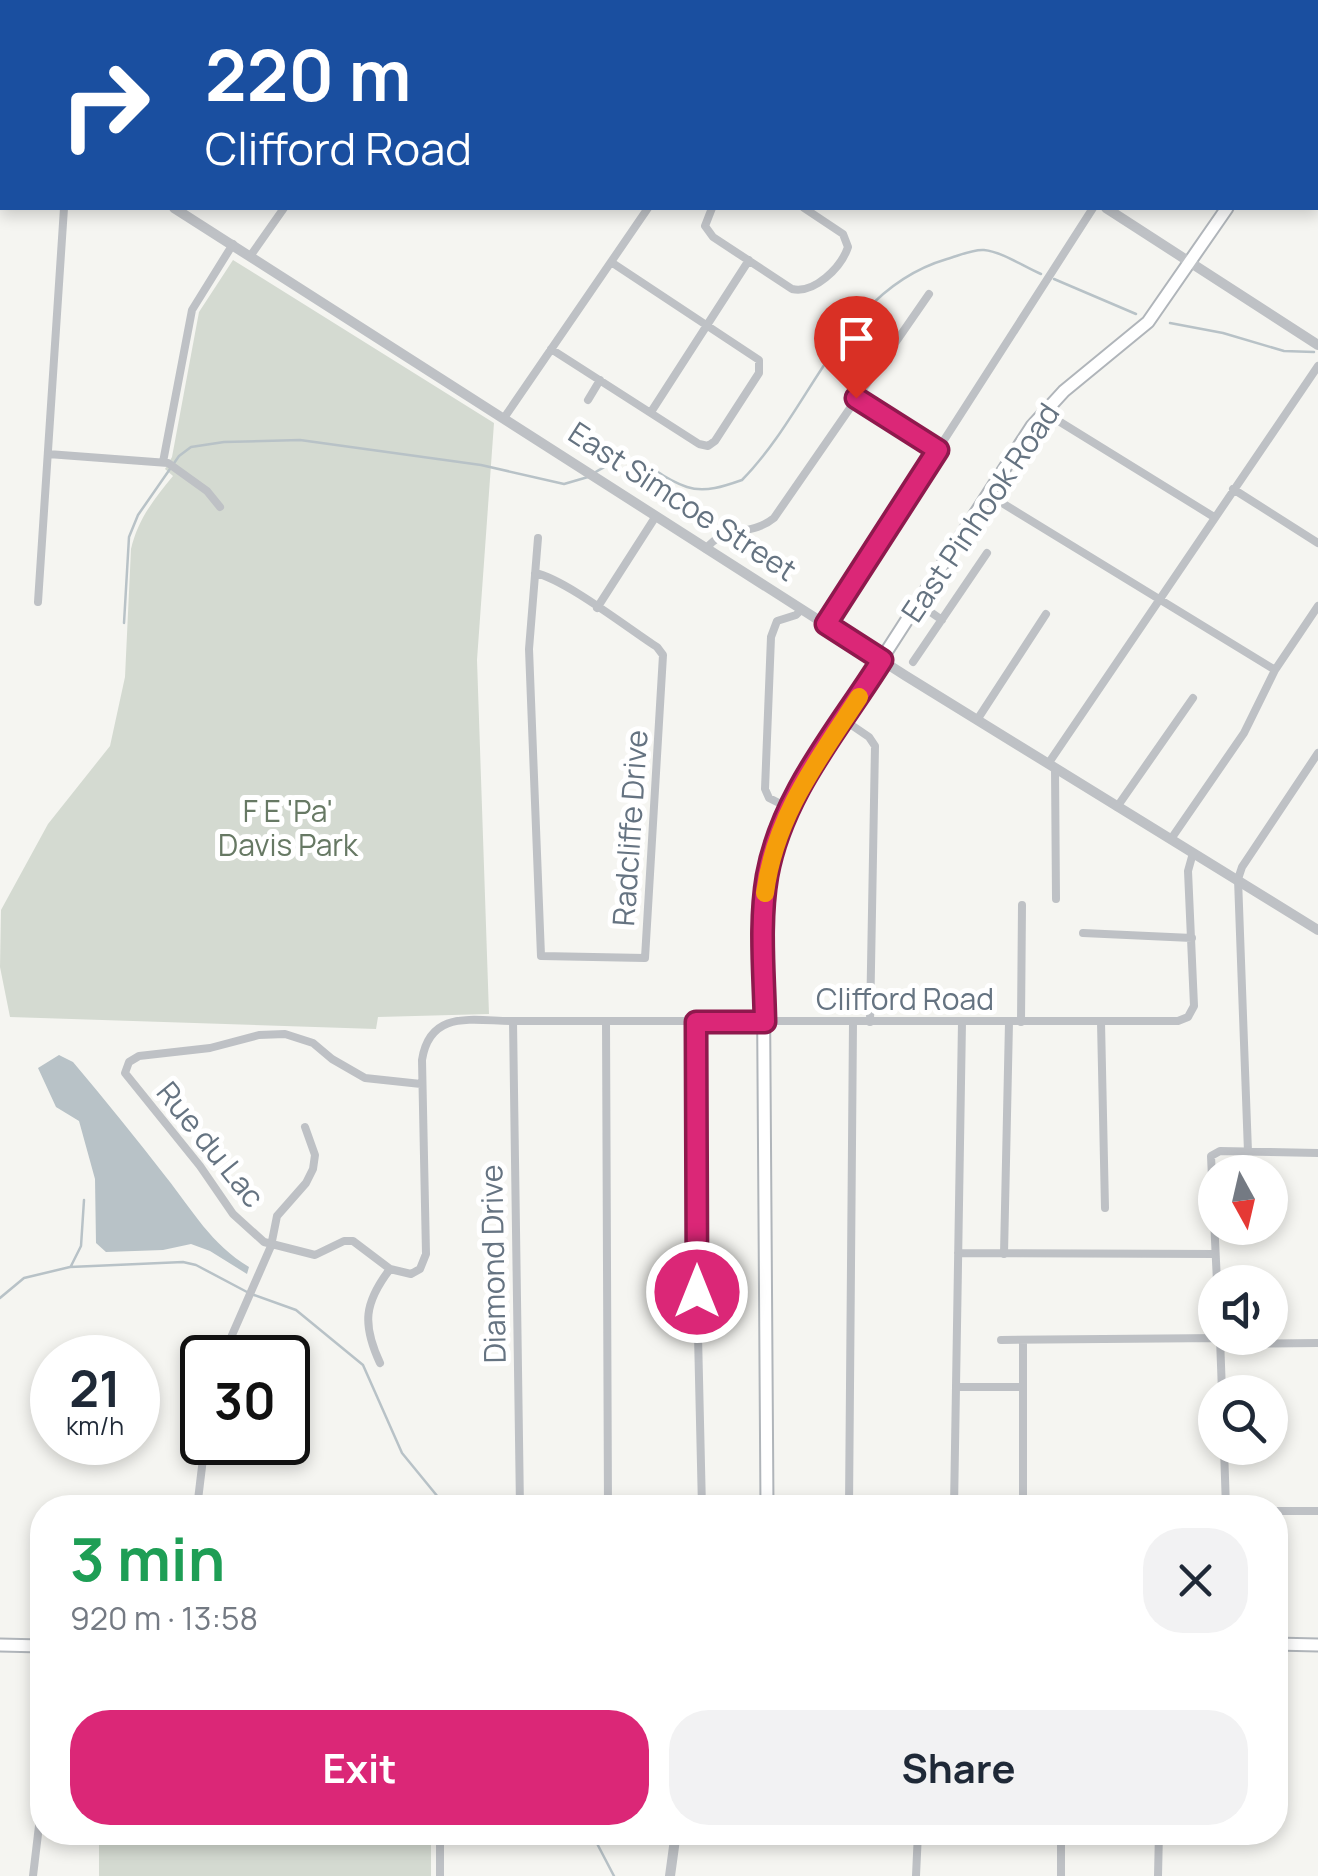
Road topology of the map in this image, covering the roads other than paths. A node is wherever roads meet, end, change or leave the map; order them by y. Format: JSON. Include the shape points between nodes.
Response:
{"nodes":[{"id":1,"x":64,"y":210,"type":"edge"},
{"id":2,"x":177,"y":210,"type":"edge"},
{"id":3,"x":283,"y":210,"type":"edge"},
{"id":4,"x":647,"y":210,"type":"edge"},
{"id":5,"x":711,"y":210,"type":"edge"},
{"id":6,"x":807,"y":210,"type":"edge"},
{"id":7,"x":1091,"y":210,"type":"edge"},
{"id":8,"x":1109,"y":210,"type":"edge"},
{"id":9,"x":1226,"y":210,"type":"edge"},
{"id":10,"x":233,"y":244,"type":"junction"},
{"id":11,"x":251,"y":256,"type":"junction"},
{"id":12,"x":750,"y":260,"type":"junction"},
{"id":13,"x":610,"y":262,"type":"junction"},
{"id":14,"x":1192,"y":262,"type":"junction"},
{"id":15,"x":929,"y":294,"type":"dead end"},
{"id":16,"x":707,"y":325,"type":"junction"},
{"id":17,"x":1318,"y":344,"type":"edge"},
{"id":18,"x":551,"y":349,"type":"junction"},
{"id":19,"x":1318,"y":366,"type":"edge"},
{"id":20,"x":600,"y":380,"type":"junction"},
{"id":21,"x":856,"y":398,"type":"junction"},
{"id":22,"x":588,"y":400,"type":"dead end"},
{"id":23,"x":652,"y":412,"type":"junction"},
{"id":24,"x":1044,"y":412,"type":"junction"},
{"id":25,"x":504,"y":418,"type":"junction"},
{"id":26,"x":938,"y":450,"type":"junction"},
{"id":27,"x":48,"y":454,"type":"junction"},
{"id":28,"x":165,"y":463,"type":"junction"},
{"id":29,"x":1233,"y":489,"type":"junction"},
{"id":30,"x":989,"y":495,"type":"junction"},
{"id":31,"x":220,"y":507,"type":"dead end"},
{"id":32,"x":656,"y":516,"type":"junction"},
{"id":33,"x":1214,"y":517,"type":"junction"},
{"id":34,"x":538,"y":538,"type":"dead end"},
{"id":35,"x":1318,"y":542,"type":"edge"},
{"id":36,"x":706,"y":549,"type":"junction"},
{"id":37,"x":987,"y":553,"type":"dead end"},
{"id":38,"x":535,"y":572,"type":"junction"},
{"id":39,"x":1159,"y":599,"type":"junction"},
{"id":40,"x":38,"y":602,"type":"dead end"},
{"id":41,"x":919,"y":604,"type":"junction"},
{"id":42,"x":1318,"y":606,"type":"edge"},
{"id":43,"x":597,"y":608,"type":"junction"},
{"id":44,"x":802,"y":609,"type":"junction"},
{"id":45,"x":1046,"y":614,"type":"dead end"},
{"id":46,"x":942,"y":620,"type":"junction"},
{"id":47,"x":826,"y":624,"type":"junction"},
{"id":48,"x":882,"y":660,"type":"junction"},
{"id":49,"x":914,"y":662,"type":"dead end"},
{"id":50,"x":1275,"y":670,"type":"junction"},
{"id":51,"x":1193,"y":698,"type":"dead end"},
{"id":52,"x":844,"y":720,"type":"junction"},
{"id":53,"x":977,"y":720,"type":"junction"},
{"id":54,"x":1318,"y":753,"type":"edge"},
{"id":55,"x":1051,"y":766,"type":"junction"},
{"id":56,"x":1118,"y":806,"type":"junction"},
{"id":57,"x":788,"y":808,"type":"junction"},
{"id":58,"x":1171,"y":839,"type":"junction"},
{"id":59,"x":1193,"y":853,"type":"junction"},
{"id":60,"x":1238,"y":879,"type":"junction"},
{"id":61,"x":1056,"y":899,"type":"dead end"},
{"id":62,"x":1022,"y":905,"type":"dead end"},
{"id":63,"x":1318,"y":930,"type":"edge"},
{"id":64,"x":1083,"y":933,"type":"dead end"},
{"id":65,"x":1192,"y":938,"type":"junction"},
{"id":66,"x":513,"y":1021,"type":"junction"},
{"id":67,"x":606,"y":1021,"type":"junction"},
{"id":68,"x":696,"y":1022,"type":"junction"},
{"id":69,"x":765,"y":1022,"type":"junction"},
{"id":70,"x":853,"y":1022,"type":"junction"},
{"id":71,"x":870,"y":1022,"type":"junction"},
{"id":72,"x":962,"y":1022,"type":"junction"},
{"id":73,"x":1009,"y":1022,"type":"junction"},
{"id":74,"x":1021,"y":1022,"type":"junction"},
{"id":75,"x":1101,"y":1022,"type":"junction"},
{"id":76,"x":422,"y":1084,"type":"junction"},
{"id":77,"x":305,"y":1127,"type":"dead end"},
{"id":78,"x":1248,"y":1152,"type":"junction"},
{"id":79,"x":1318,"y":1153,"type":"edge"},
{"id":80,"x":1105,"y":1208,"type":"dead end"},
{"id":81,"x":271,"y":1246,"type":"junction"},
{"id":82,"x":958,"y":1254,"type":"junction"},
{"id":83,"x":1004,"y":1254,"type":"junction"},
{"id":84,"x":1216,"y":1254,"type":"junction"},
{"id":85,"x":1216,"y":1265,"type":"edge"},
{"id":86,"x":390,"y":1269,"type":"junction"},
{"id":87,"x":232,"y":1335,"type":"edge"},
{"id":88,"x":1000,"y":1340,"type":"dead end"},
{"id":89,"x":1023,"y":1340,"type":"junction"},
{"id":90,"x":1198,"y":1341,"type":"edge"},
{"id":91,"x":1288,"y":1342,"type":"edge"},
{"id":92,"x":1318,"y":1343,"type":"edge"},
{"id":93,"x":380,"y":1363,"type":"dead end"},
{"id":94,"x":1023,"y":1387,"type":"junction"},
{"id":95,"x":956,"y":1388,"type":"junction"},
{"id":96,"x":202,"y":1465,"type":"edge"},
{"id":97,"x":1225,"y":1465,"type":"edge"},
{"id":98,"x":199,"y":1495,"type":"edge"},
{"id":99,"x":520,"y":1495,"type":"edge"},
{"id":100,"x":608,"y":1495,"type":"edge"},
{"id":101,"x":702,"y":1495,"type":"edge"},
{"id":102,"x":766,"y":1495,"type":"edge"},
{"id":103,"x":848,"y":1495,"type":"edge"},
{"id":104,"x":954,"y":1495,"type":"edge"},
{"id":105,"x":1023,"y":1495,"type":"edge"},
{"id":106,"x":1226,"y":1495,"type":"edge"},
{"id":107,"x":1288,"y":1511,"type":"edge"},
{"id":108,"x":1318,"y":1511,"type":"edge"},
{"id":109,"x":1288,"y":1644,"type":"edge"},
{"id":110,"x":0,"y":1645,"type":"edge"},
{"id":111,"x":1318,"y":1645,"type":"edge"},
{"id":112,"x":30,"y":1646,"type":"edge"},
{"id":113,"x":37,"y":1845,"type":"edge"},
{"id":114,"x":440,"y":1845,"type":"edge"},
{"id":115,"x":674,"y":1845,"type":"edge"},
{"id":116,"x":917,"y":1845,"type":"edge"},
{"id":117,"x":1061,"y":1845,"type":"edge"},
{"id":118,"x":1159,"y":1845,"type":"edge"},
{"id":119,"x":33,"y":1876,"type":"edge"},
{"id":120,"x":440,"y":1876,"type":"edge"},
{"id":121,"x":670,"y":1876,"type":"edge"},
{"id":122,"x":916,"y":1876,"type":"edge"},
{"id":123,"x":1061,"y":1876,"type":"edge"},
{"id":124,"x":1158,"y":1876,"type":"edge"}],
"edges":[{"from":1,"to":27,"type":"street"},
{"from":2,"to":10,"type":"street","name":"East Simcoe Street"},
{"from":3,"to":11,"type":"street"},
{"from":4,"to":13,"type":"street"},
{"from":5,"to":12,"type":"street","via":[[706,229]]},
{"from":6,"to":12,"type":"street","via":[[848,243],[844,258],[816,285],[795,290]]},
{"from":7,"to":26,"type":"street"},
{"from":8,"to":14,"type":"street"},
{"from":9,"to":14,"type":"main road","name":"East Pinhook Road"},
{"from":10,"to":11,"type":"street","name":"East Simcoe Street"},
{"from":10,"to":28,"type":"street","via":[[192,310]]},
{"from":11,"to":25,"type":"street","name":"East Simcoe Street"},
{"from":12,"to":16,"type":"street"},
{"from":13,"to":16,"type":"street"},
{"from":13,"to":18,"type":"street"},
{"from":14,"to":17,"type":"street"},
{"from":14,"to":24,"type":"main road","name":"East Pinhook Road","via":[[1148,322]]},
{"from":15,"to":21,"type":"street"},
{"from":16,"to":23,"type":"street"},
{"from":16,"to":23,"type":"street","via":[[756,357],[759,373],[710,445]]},
{"from":18,"to":20,"type":"street"},
{"from":18,"to":25,"type":"street"},
{"from":19,"to":29,"type":"street"},
{"from":20,"to":22,"type":"street"},
{"from":20,"to":23,"type":"street"},
{"from":21,"to":26,"type":"street"},
{"from":21,"to":36,"type":"street","via":[[774,518],[754,530],[717,537]]},
{"from":24,"to":30,"type":"main road","name":"East Pinhook Road"},
{"from":24,"to":33,"type":"street"},
{"from":25,"to":32,"type":"street","name":"East Simcoe Street"},
{"from":26,"to":47,"type":"street"},
{"from":27,"to":28,"type":"street"},
{"from":27,"to":40,"type":"street"},
{"from":28,"to":31,"type":"street"},
{"from":29,"to":33,"type":"street"},
{"from":29,"to":35,"type":"street"},
{"from":30,"to":39,"type":"street"},
{"from":30,"to":41,"type":"main road","name":"East Pinhook Road"},
{"from":32,"to":36,"type":"street","name":"East Simcoe Street"},
{"from":32,"to":43,"type":"street"},
{"from":33,"to":39,"type":"street"},
{"from":34,"to":38,"type":"street","name":"Radcliffe Drive"},
{"from":36,"to":44,"type":"street","name":"East Simcoe Street"},
{"from":37,"to":46,"type":"street"},
{"from":38,"to":43,"type":"street","name":"Radcliffe Drive"},
{"from":38,"to":43,"type":"street","name":"Radcliffe Drive","via":[[529,649],[542,956],[645,958],[664,659],[657,647]]},
{"from":39,"to":50,"type":"street"},
{"from":39,"to":55,"type":"street"},
{"from":41,"to":46,"type":"street"},
{"from":41,"to":48,"type":"main road","name":"East Pinhook Road"},
{"from":42,"to":50,"type":"street"},
{"from":44,"to":47,"type":"street","name":"East Simcoe Street"},
{"from":44,"to":57,"type":"street","via":[[776,621],[771,637],[765,789]]},
{"from":45,"to":53,"type":"street"},
{"from":46,"to":49,"type":"street"},
{"from":47,"to":48,"type":"street","name":"East Simcoe Street"},
{"from":48,"to":52,"type":"main road","name":"East Pinhook Road"},
{"from":48,"to":53,"type":"street","name":"East Simcoe Street"},
{"from":50,"to":58,"type":"street","via":[[1244,732]]},
{"from":51,"to":56,"type":"street"},
{"from":52,"to":57,"type":"main road","name":"East Pinhook Road"},
{"from":52,"to":71,"type":"street","via":[[876,748]]},
{"from":53,"to":55,"type":"street","name":"East Simcoe Street"},
{"from":54,"to":60,"type":"street"},
{"from":55,"to":56,"type":"street","name":"East Simcoe Street"},
{"from":55,"to":61,"type":"street"},
{"from":56,"to":58,"type":"street","name":"East Simcoe Street"},
{"from":57,"to":69,"type":"main road","name":"East Pinhook Road","via":[[764,902]]},
{"from":58,"to":59,"type":"street","name":"East Simcoe Street"},
{"from":59,"to":60,"type":"street","name":"East Simcoe Street"},
{"from":59,"to":65,"type":"street","name":"Clifford Road"},
{"from":60,"to":63,"type":"street","name":"East Simcoe Street"},
{"from":60,"to":78,"type":"street"},
{"from":62,"to":74,"type":"street"},
{"from":64,"to":65,"type":"street"},
{"from":65,"to":75,"type":"street","name":"Clifford Road","via":[[1188,1017]]},
{"from":66,"to":67,"type":"street","name":"Clifford Road"},
{"from":66,"to":76,"type":"street","name":"Clifford Road","via":[[438,1026],[427,1039]]},
{"from":66,"to":99,"type":"street","name":"Diamond Drive"},
{"from":67,"to":68,"type":"street","name":"Clifford Road"},
{"from":67,"to":100,"type":"street"},
{"from":68,"to":69,"type":"street","name":"Clifford Road"},
{"from":68,"to":101,"type":"street"},
{"from":69,"to":70,"type":"street","name":"Clifford Road"},
{"from":69,"to":102,"type":"main road","name":"East Pinhook Road"},
{"from":70,"to":71,"type":"street","name":"Clifford Road"},
{"from":70,"to":103,"type":"street"},
{"from":71,"to":72,"type":"street","name":"Clifford Road"},
{"from":72,"to":73,"type":"street","name":"Clifford Road"},
{"from":72,"to":82,"type":"street"},
{"from":73,"to":74,"type":"street","name":"Clifford Road"},
{"from":73,"to":83,"type":"street"},
{"from":74,"to":75,"type":"street","name":"Clifford Road"},
{"from":75,"to":80,"type":"street"},
{"from":76,"to":81,"type":"street","name":"Rue du Lac","via":[[365,1078],[313,1042],[285,1034],[129,1062],[127,1079],[233,1214]]},
{"from":76,"to":86,"type":"street","via":[[426,1254],[414,1273]]},
{"from":77,"to":81,"type":"street","via":[[315,1162],[277,1216]]},
{"from":78,"to":79,"type":"street"},
{"from":78,"to":84,"type":"street","via":[[1211,1156]]},
{"from":81,"to":86,"type":"street","name":"Rue du Lac","via":[[316,1255],[350,1240]]},
{"from":81,"to":87,"type":"street"},
{"from":82,"to":83,"type":"street"},
{"from":82,"to":95,"type":"street"},
{"from":83,"to":84,"type":"street"},
{"from":84,"to":85,"type":"street"},
{"from":86,"to":93,"type":"street","via":[[368,1313],[369,1340]]},
{"from":88,"to":89,"type":"street"},
{"from":89,"to":90,"type":"street"},
{"from":89,"to":94,"type":"street"},
{"from":91,"to":92,"type":"street"},
{"from":94,"to":95,"type":"street"},
{"from":94,"to":105,"type":"street"},
{"from":95,"to":104,"type":"street"},
{"from":96,"to":98,"type":"street"},
{"from":97,"to":106,"type":"street"},
{"from":107,"to":108,"type":"street"},
{"from":109,"to":111,"type":"main road"},
{"from":110,"to":112,"type":"main road"},
{"from":113,"to":119,"type":"street"},
{"from":114,"to":120,"type":"street"},
{"from":115,"to":121,"type":"street"},
{"from":116,"to":122,"type":"street"},
{"from":117,"to":123,"type":"street"},
{"from":118,"to":124,"type":"street"}]}
